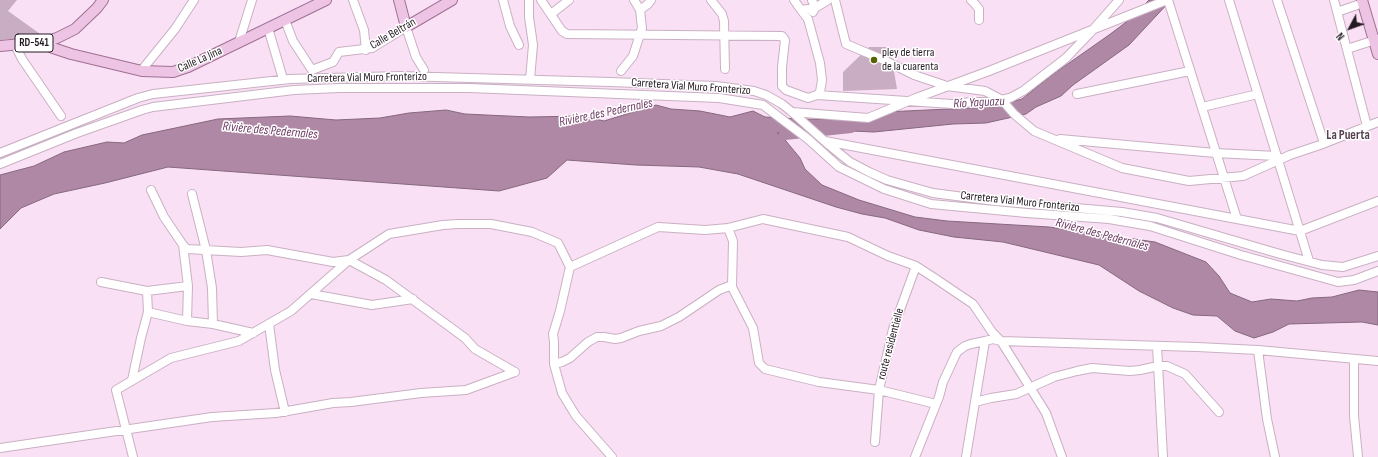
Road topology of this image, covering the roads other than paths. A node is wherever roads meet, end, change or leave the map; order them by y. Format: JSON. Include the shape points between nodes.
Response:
{"nodes":[{"id":1,"x":194,"y":0,"type":"edge"},
{"id":2,"x":253,"y":0,"type":"edge"},
{"id":3,"x":326,"y":0,"type":"edge"},
{"id":4,"x":353,"y":0,"type":"edge"},
{"id":5,"x":399,"y":0,"type":"edge"},
{"id":6,"x":452,"y":0,"type":"edge"},
{"id":7,"x":503,"y":0,"type":"edge"},
{"id":8,"x":529,"y":0,"type":"edge"},
{"id":9,"x":541,"y":0,"type":"edge"},
{"id":10,"x":569,"y":0,"type":"edge"},
{"id":11,"x":634,"y":0,"type":"edge"},
{"id":12,"x":652,"y":0,"type":"edge"},
{"id":13,"x":711,"y":0,"type":"edge"},
{"id":14,"x":794,"y":0,"type":"edge"},
{"id":15,"x":828,"y":0,"type":"edge"},
{"id":16,"x":835,"y":0,"type":"edge"},
{"id":17,"x":970,"y":0,"type":"edge"},
{"id":18,"x":1118,"y":0,"type":"edge"},
{"id":19,"x":1168,"y":0,"type":"edge"},
{"id":20,"x":1229,"y":0,"type":"edge"},
{"id":21,"x":1277,"y":0,"type":"edge"},
{"id":22,"x":1334,"y":0,"type":"edge"},
{"id":23,"x":101,"y":1,"type":"edge"},
{"id":24,"x":1362,"y":2,"type":"edge"},
{"id":25,"x":813,"y":4,"type":"edge"},
{"id":26,"x":640,"y":10,"type":"junction"},
{"id":27,"x":801,"y":10,"type":"junction"},
{"id":28,"x":1337,"y":12,"type":"junction"},
{"id":29,"x":551,"y":14,"type":"junction"},
{"id":30,"x":808,"y":19,"type":"junction"},
{"id":31,"x":285,"y":20,"type":"junction"},
{"id":32,"x":979,"y":20,"type":"dead end"},
{"id":33,"x":406,"y":27,"type":"junction"},
{"id":34,"x":268,"y":28,"type":"junction"},
{"id":35,"x":639,"y":35,"type":"junction"},
{"id":36,"x":725,"y":36,"type":"junction"},
{"id":37,"x":1378,"y":39,"type":"edge"},
{"id":38,"x":43,"y":42,"type":"junction"},
{"id":39,"x":240,"y":42,"type":"junction"},
{"id":40,"x":15,"y":44,"type":"junction"},
{"id":41,"x":519,"y":45,"type":"dead end"},
{"id":42,"x":0,"y":46,"type":"edge"},
{"id":43,"x":1346,"y":49,"type":"junction"},
{"id":44,"x":366,"y":50,"type":"junction"},
{"id":45,"x":1378,"y":54,"type":"edge"},
{"id":46,"x":725,"y":69,"type":"dead end"},
{"id":47,"x":424,"y":70,"type":"dead end"},
{"id":48,"x":141,"y":71,"type":"junction"},
{"id":49,"x":621,"y":71,"type":"dead end"},
{"id":50,"x":1190,"y":71,"type":"junction"},
{"id":51,"x":283,"y":79,"type":"junction"},
{"id":52,"x":530,"y":79,"type":"junction"},
{"id":53,"x":947,"y":86,"type":"junction"},
{"id":54,"x":1077,"y":94,"type":"dead end"},
{"id":55,"x":1258,"y":94,"type":"junction"},
{"id":56,"x":817,"y":95,"type":"junction"},
{"id":57,"x":1002,"y":100,"type":"junction"},
{"id":58,"x":1202,"y":107,"type":"junction"},
{"id":59,"x":792,"y":112,"type":"junction"},
{"id":60,"x":61,"y":116,"type":"dead end"},
{"id":61,"x":1378,"y":122,"type":"edge"},
{"id":62,"x":1367,"y":126,"type":"junction"},
{"id":63,"x":1052,"y":138,"type":"junction"},
{"id":64,"x":824,"y":140,"type":"junction"},
{"id":65,"x":1324,"y":143,"type":"junction"},
{"id":66,"x":0,"y":153,"type":"edge"},
{"id":67,"x":1215,"y":153,"type":"junction"},
{"id":68,"x":1277,"y":158,"type":"junction"},
{"id":69,"x":0,"y":164,"type":"edge"},
{"id":70,"x":1224,"y":177,"type":"junction"},
{"id":71,"x":151,"y":190,"type":"dead end"},
{"id":72,"x":192,"y":194,"type":"dead end"},
{"id":73,"x":1378,"y":201,"type":"edge"},
{"id":74,"x":1237,"y":219,"type":"junction"},
{"id":75,"x":728,"y":228,"type":"junction"},
{"id":76,"x":1300,"y":231,"type":"junction"},
{"id":77,"x":183,"y":245,"type":"junction"},
{"id":78,"x":206,"y":250,"type":"junction"},
{"id":79,"x":1378,"y":256,"type":"edge"},
{"id":80,"x":349,"y":260,"type":"junction"},
{"id":81,"x":1309,"y":261,"type":"junction"},
{"id":82,"x":916,"y":266,"type":"junction"},
{"id":83,"x":570,"y":267,"type":"junction"},
{"id":84,"x":1378,"y":272,"type":"edge"},
{"id":85,"x":101,"y":282,"type":"dead end"},
{"id":86,"x":732,"y":285,"type":"junction"},
{"id":87,"x":188,"y":286,"type":"junction"},
{"id":88,"x":148,"y":291,"type":"junction"},
{"id":89,"x":311,"y":294,"type":"junction"},
{"id":90,"x":413,"y":299,"type":"junction"},
{"id":91,"x":148,"y":312,"type":"junction"},
{"id":92,"x":187,"y":321,"type":"junction"},
{"id":93,"x":213,"y":324,"type":"junction"},
{"id":94,"x":269,"y":324,"type":"junction"},
{"id":95,"x":253,"y":333,"type":"junction"},
{"id":96,"x":985,"y":341,"type":"junction"},
{"id":97,"x":1001,"y":341,"type":"junction"},
{"id":98,"x":1157,"y":346,"type":"junction"},
{"id":99,"x":1258,"y":350,"type":"junction"},
{"id":100,"x":1354,"y":360,"type":"junction"},
{"id":101,"x":1378,"y":361,"type":"edge"},
{"id":102,"x":554,"y":364,"type":"junction"},
{"id":103,"x":1158,"y":366,"type":"junction"},
{"id":104,"x":132,"y":380,"type":"junction"},
{"id":105,"x":1030,"y":388,"type":"junction"},
{"id":106,"x":880,"y":390,"type":"junction"},
{"id":107,"x":975,"y":402,"type":"junction"},
{"id":108,"x":936,"y":404,"type":"junction"},
{"id":109,"x":285,"y":412,"type":"junction"},
{"id":110,"x":1219,"y":412,"type":"dead end"},
{"id":111,"x":126,"y":429,"type":"junction"},
{"id":112,"x":875,"y":442,"type":"dead end"},
{"id":113,"x":0,"y":448,"type":"edge"},
{"id":114,"x":133,"y":457,"type":"edge"},
{"id":115,"x":612,"y":457,"type":"edge"},
{"id":116,"x":915,"y":457,"type":"edge"},
{"id":117,"x":966,"y":457,"type":"edge"},
{"id":118,"x":1062,"y":457,"type":"edge"},
{"id":119,"x":1163,"y":457,"type":"edge"},
{"id":120,"x":1275,"y":457,"type":"edge"},
{"id":121,"x":1358,"y":457,"type":"edge"}],
"edges":[{"from":1,"to":48,"type":"street"},
{"from":2,"to":39,"type":"street"},
{"from":3,"to":31,"type":"main road","name":"Calle La Jina"},
{"from":4,"to":44,"type":"street","via":[[364,30]]},
{"from":5,"to":33,"type":"main road"},
{"from":6,"to":33,"type":"main road","name":"Calle Beltrán"},
{"from":7,"to":41,"type":"street","via":[[510,26]]},
{"from":8,"to":52,"type":"street","via":[[533,45]]},
{"from":9,"to":29,"type":"street"},
{"from":10,"to":29,"type":"street"},
{"from":11,"to":26,"type":"street"},
{"from":12,"to":26,"type":"street"},
{"from":13,"to":36,"type":"street","via":[[722,14]]},
{"from":14,"to":27,"type":"street"},
{"from":15,"to":25,"type":"street"},
{"from":16,"to":53,"type":"street","via":[[846,44],[914,75]]},
{"from":17,"to":32,"type":"street","via":[[979,9]]},
{"from":18,"to":57,"type":"street","via":[[1066,58],[1023,91]]},
{"from":19,"to":50,"type":"street"},
{"from":19,"to":53,"type":"street"},
{"from":20,"to":55,"type":"street"},
{"from":21,"to":65,"type":"street"},
{"from":22,"to":28,"type":"street"},
{"from":23,"to":38,"type":"main road","number":"RD-541","via":[[82,22],[66,34]]},
{"from":24,"to":28,"type":"street"},
{"from":24,"to":45,"type":"main road"},
{"from":25,"to":27,"type":"street"},
{"from":25,"to":30,"type":"street"},
{"from":26,"to":35,"type":"street","via":[[642,24]]},
{"from":27,"to":30,"type":"street"},
{"from":28,"to":43,"type":"street"},
{"from":29,"to":35,"type":"street","via":[[562,31],[567,34]]},
{"from":30,"to":56,"type":"street","via":[[820,63],[822,80]]},
{"from":31,"to":34,"type":"main road","name":"Calle La Jina"},
{"from":31,"to":44,"type":"street","name":"Calle Beltrán","via":[[293,41],[312,70],[333,62],[339,52]]},
{"from":33,"to":44,"type":"street","name":"Calle Beltrán"},
{"from":33,"to":47,"type":"street","via":[[416,57]]},
{"from":34,"to":39,"type":"main road","name":"Calle La Jina"},
{"from":34,"to":51,"type":"street"},
{"from":35,"to":36,"type":"street"},
{"from":35,"to":49,"type":"street","via":[[633,56]]},
{"from":36,"to":46,"type":"street"},
{"from":36,"to":56,"type":"street","via":[[782,36],[785,40],[782,86],[808,98]]},
{"from":37,"to":43,"type":"street"},
{"from":38,"to":40,"type":"main road","number":"RD-541"},
{"from":38,"to":48,"type":"main road","name":"Calle La Jina","via":[[71,54]]},
{"from":39,"to":48,"type":"main road","name":"Calle La Jina","via":[[173,72]]},
{"from":40,"to":42,"type":"main road","number":"RD-541"},
{"from":40,"to":60,"type":"street","via":[[22,59]]},
{"from":43,"to":62,"type":"street"},
{"from":50,"to":54,"type":"street"},
{"from":50,"to":58,"type":"street"},
{"from":51,"to":52,"type":"street","name":"Carretera Vial Muro Fronterizo","via":[[400,76]]},
{"from":51,"to":66,"type":"street","name":"Carretera Vial Muro Fronterizo","via":[[153,94]]},
{"from":52,"to":59,"type":"street","name":"Carretera Vial Muro Fronterizo","via":[[716,86],[754,91],[777,101]]},
{"from":53,"to":57,"type":"street","via":[[985,91]]},
{"from":53,"to":59,"type":"street","via":[[868,118]]},
{"from":55,"to":58,"type":"street"},
{"from":55,"to":68,"type":"street"},
{"from":56,"to":57,"type":"street","via":[[952,104]]},
{"from":57,"to":63,"type":"street","via":[[1014,114],[1034,130]]},
{"from":58,"to":67,"type":"street"},
{"from":59,"to":64,"type":"street","name":"Carretera Vial Muro Fronterizo"},
{"from":61,"to":62,"type":"street"},
{"from":62,"to":65,"type":"street"},
{"from":63,"to":67,"type":"street"},
{"from":63,"to":70,"type":"street","via":[[1122,168],[1189,181]]},
{"from":64,"to":74,"type":"street"},
{"from":64,"to":81,"type":"street","name":"Carretera Vial Muro Fronterizo","via":[[850,162],[869,172],[933,193],[1122,212],[1157,218]]},
{"from":65,"to":68,"type":"street"},
{"from":67,"to":68,"type":"street"},
{"from":67,"to":70,"type":"street"},
{"from":68,"to":70,"type":"street","via":[[1243,176]]},
{"from":68,"to":76,"type":"street"},
{"from":69,"to":84,"type":"street","name":"Carretera Vial Muro Fronterizo","via":[[142,110],[294,90],[469,88],[719,98],[763,105],[808,139],[839,168],[884,188],[930,204],[1109,219],[1150,226],[1338,282]]},
{"from":70,"to":74,"type":"street"},
{"from":71,"to":77,"type":"street","via":[[164,217]]},
{"from":72,"to":78,"type":"street"},
{"from":73,"to":76,"type":"street"},
{"from":74,"to":76,"type":"street"},
{"from":75,"to":82,"type":"street","via":[[763,219],[848,238]]},
{"from":75,"to":83,"type":"street","via":[[705,230],[658,227]]},
{"from":75,"to":86,"type":"street","via":[[733,241]]},
{"from":76,"to":81,"type":"street"},
{"from":77,"to":78,"type":"street","via":[[188,249]]},
{"from":77,"to":87,"type":"street"},
{"from":78,"to":80,"type":"street","via":[[267,250],[333,262]]},
{"from":78,"to":93,"type":"street","via":[[212,288]]},
{"from":79,"to":81,"type":"street","name":"Carretera Vial Muro Fronterizo","via":[[1342,268]]},
{"from":80,"to":83,"type":"street","via":[[389,234],[443,225],[491,224],[532,232],[558,243]]},
{"from":80,"to":89,"type":"street"},
{"from":80,"to":90,"type":"street","via":[[386,280]]},
{"from":82,"to":97,"type":"street","via":[[973,304]]},
{"from":82,"to":106,"type":"street","name":"route residentielle","via":[[893,329]]},
{"from":83,"to":102,"type":"street","via":[[553,334]]},
{"from":85,"to":88,"type":"street"},
{"from":86,"to":102,"type":"street","via":[[719,290],[661,326],[621,338],[597,337],[570,358]]},
{"from":86,"to":106,"type":"street","via":[[753,328],[758,363],[765,369],[819,382]]},
{"from":87,"to":88,"type":"street"},
{"from":87,"to":92,"type":"street"},
{"from":88,"to":91,"type":"street"},
{"from":89,"to":90,"type":"street","via":[[372,305]]},
{"from":89,"to":94,"type":"street","via":[[291,311]]},
{"from":90,"to":109,"type":"street","via":[[465,338],[475,349],[515,372],[466,390],[333,403]]},
{"from":91,"to":92,"type":"street"},
{"from":91,"to":104,"type":"street"},
{"from":92,"to":93,"type":"street"},
{"from":93,"to":95,"type":"street"},
{"from":94,"to":95,"type":"street"},
{"from":94,"to":109,"type":"street","via":[[275,370]]},
{"from":95,"to":104,"type":"street","via":[[239,341],[171,358]]},
{"from":96,"to":97,"type":"street"},
{"from":96,"to":107,"type":"street"},
{"from":96,"to":108,"type":"street","via":[[971,344],[957,352]]},
{"from":97,"to":98,"type":"street"},
{"from":97,"to":105,"type":"street"},
{"from":98,"to":99,"type":"street"},
{"from":98,"to":103,"type":"street"},
{"from":99,"to":100,"type":"street"},
{"from":99,"to":120,"type":"street"},
{"from":100,"to":101,"type":"street"},
{"from":100,"to":121,"type":"street","via":[[1354,416]]},
{"from":102,"to":115,"type":"street","via":[[562,393],[576,416]]},
{"from":103,"to":105,"type":"street","via":[[1130,371],[1092,368],[1054,377]]},
{"from":103,"to":110,"type":"street","via":[[1167,366],[1185,374]]},
{"from":103,"to":119,"type":"street"},
{"from":104,"to":111,"type":"street","via":[[116,390]]},
{"from":105,"to":107,"type":"street","via":[[1007,396]]},
{"from":105,"to":118,"type":"street","via":[[1046,413]]},
{"from":106,"to":108,"type":"street","name":"route residentielle"},
{"from":106,"to":112,"type":"street"},
{"from":107,"to":117,"type":"street"},
{"from":108,"to":116,"type":"street"},
{"from":109,"to":111,"type":"street","via":[[212,417]]},
{"from":111,"to":113,"type":"street"},
{"from":111,"to":114,"type":"street"}]}
